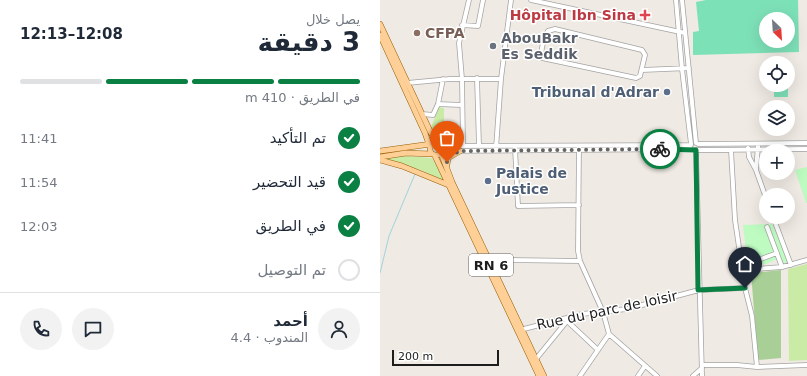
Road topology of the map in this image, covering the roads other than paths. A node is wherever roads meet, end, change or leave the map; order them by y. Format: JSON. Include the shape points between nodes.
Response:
{"nodes":[{"id":1,"x":469,"y":0,"type":"edge"},
{"id":2,"x":483,"y":0,"type":"edge"},
{"id":3,"x":511,"y":0,"type":"edge"},
{"id":4,"x":531,"y":0,"type":"edge"},
{"id":5,"x":676,"y":0,"type":"edge"},
{"id":6,"x":682,"y":0,"type":"edge"},
{"id":7,"x":380,"y":24,"type":"edge"},
{"id":8,"x":462,"y":25,"type":"junction"},
{"id":9,"x":678,"y":32,"type":"junction"},
{"id":10,"x":685,"y":33,"type":"junction"},
{"id":11,"x":380,"y":35,"type":"edge"},
{"id":12,"x":689,"y":68,"type":"junction"},
{"id":13,"x":682,"y":69,"type":"junction"},
{"id":14,"x":642,"y":70,"type":"junction"},
{"id":15,"x":477,"y":78,"type":"junction"},
{"id":16,"x":443,"y":79,"type":"junction"},
{"id":17,"x":462,"y":79,"type":"junction"},
{"id":18,"x":501,"y":79,"type":"junction"},
{"id":19,"x":690,"y":82,"type":"junction"},
{"id":20,"x":407,"y":83,"type":"junction"},
{"id":21,"x":683,"y":83,"type":"junction"},
{"id":22,"x":438,"y":104,"type":"junction"},
{"id":23,"x":461,"y":105,"type":"junction"},
{"id":24,"x":422,"y":114,"type":"junction"},
{"id":25,"x":425,"y":133,"type":"junction"},
{"id":26,"x":807,"y":143,"type":"edge"},
{"id":27,"x":697,"y":144,"type":"junction"},
{"id":28,"x":713,"y":144,"type":"junction"},
{"id":29,"x":748,"y":144,"type":"junction"},
{"id":30,"x":758,"y":144,"type":"junction"},
{"id":31,"x":417,"y":145,"type":"junction"},
{"id":32,"x":479,"y":146,"type":"junction"},
{"id":33,"x":436,"y":147,"type":"junction"},
{"id":34,"x":496,"y":148,"type":"junction"},
{"id":35,"x":515,"y":148,"type":"junction"},
{"id":36,"x":579,"y":148,"type":"junction"},
{"id":37,"x":693,"y":148,"type":"junction"},
{"id":38,"x":461,"y":149,"type":"junction"},
{"id":39,"x":748,"y":149,"type":"junction"},
{"id":40,"x":758,"y":149,"type":"junction"},
{"id":41,"x":807,"y":149,"type":"edge"},
{"id":42,"x":380,"y":150,"type":"edge"},
{"id":43,"x":713,"y":150,"type":"junction"},
{"id":44,"x":731,"y":150,"type":"junction"},
{"id":45,"x":433,"y":155,"type":"junction"},
{"id":46,"x":380,"y":158,"type":"edge"},
{"id":47,"x":447,"y":168,"type":"junction"},
{"id":48,"x":756,"y":170,"type":"junction"},
{"id":49,"x":451,"y":186,"type":"junction"},
{"id":50,"x":762,"y":188,"type":"edge"},
{"id":51,"x":579,"y":205,"type":"junction"},
{"id":52,"x":776,"y":224,"type":"edge"},
{"id":53,"x":767,"y":227,"type":"dead end"},
{"id":54,"x":479,"y":243,"type":"junction"},
{"id":55,"x":777,"y":253,"type":"junction"},
{"id":56,"x":761,"y":259,"type":"dead end"},
{"id":57,"x":807,"y":260,"type":"edge"},
{"id":58,"x":580,"y":261,"type":"junction"},
{"id":59,"x":490,"y":263,"type":"junction"},
{"id":60,"x":791,"y":265,"type":"junction"},
{"id":61,"x":782,"y":267,"type":"junction"},
{"id":62,"x":743,"y":270,"type":"junction"},
{"id":63,"x":745,"y":288,"type":"junction"},
{"id":64,"x":698,"y":290,"type":"junction"},
{"id":65,"x":603,"y":312,"type":"junction"},
{"id":66,"x":566,"y":320,"type":"junction"},
{"id":67,"x":520,"y":330,"type":"junction"},
{"id":68,"x":610,"y":334,"type":"junction"},
{"id":69,"x":598,"y":350,"type":"junction"},
{"id":70,"x":536,"y":359,"type":"junction"},
{"id":71,"x":807,"y":365,"type":"edge"},
{"id":72,"x":645,"y":366,"type":"junction"},
{"id":73,"x":702,"y":367,"type":"junction"},
{"id":74,"x":757,"y":367,"type":"junction"},
{"id":75,"x":539,"y":376,"type":"edge"},
{"id":76,"x":544,"y":376,"type":"edge"},
{"id":77,"x":580,"y":376,"type":"edge"},
{"id":78,"x":638,"y":376,"type":"edge"},
{"id":79,"x":656,"y":376,"type":"edge"},
{"id":80,"x":693,"y":376,"type":"edge"},
{"id":81,"x":702,"y":376,"type":"edge"}],
"edges":[{"from":1,"to":8,"type":"street"},
{"from":2,"to":8,"type":"street","via":[[478,26]]},
{"from":3,"to":18,"type":"street"},
{"from":4,"to":9,"type":"street"},
{"from":5,"to":9,"type":"street"},
{"from":6,"to":10,"type":"street"},
{"from":7,"to":20,"type":"main road","number":"RN 6"},
{"from":8,"to":17,"type":"street","via":[[459,55]]},
{"from":9,"to":10,"type":"street"},
{"from":9,"to":13,"type":"street"},
{"from":10,"to":12,"type":"street"},
{"from":11,"to":25,"type":"main road","number":"RN 6"},
{"from":12,"to":13,"type":"street"},
{"from":12,"to":19,"type":"street"},
{"from":13,"to":14,"type":"street"},
{"from":13,"to":21,"type":"street"},
{"from":14,"to":14,"type":"street","via":[[636,78],[544,59],[541,55],[545,36],[548,31],[554,29],[640,49],[645,55]]},
{"from":15,"to":17,"type":"street"},
{"from":15,"to":18,"type":"street"},
{"from":15,"to":32,"type":"street"},
{"from":16,"to":17,"type":"street"},
{"from":16,"to":20,"type":"street"},
{"from":16,"to":22,"type":"street"},
{"from":17,"to":23,"type":"street"},
{"from":18,"to":34,"type":"street"},
{"from":19,"to":21,"type":"street"},
{"from":19,"to":27,"type":"street"},
{"from":20,"to":24,"type":"main road","number":"RN 6"},
{"from":21,"to":37,"type":"street"},
{"from":22,"to":23,"type":"street"},
{"from":22,"to":24,"type":"street","via":[[432,116]]},
{"from":23,"to":38,"type":"street"},
{"from":24,"to":33,"type":"main road","number":"RN 6"},
{"from":25,"to":31,"type":"main road","via":[[424,141]]},
{"from":25,"to":33,"type":"main road","number":"RN 6"},
{"from":26,"to":30,"type":"street"},
{"from":27,"to":28,"type":"street"},
{"from":27,"to":37,"type":"street"},
{"from":28,"to":29,"type":"street"},
{"from":28,"to":43,"type":"street"},
{"from":29,"to":30,"type":"street"},
{"from":29,"to":39,"type":"street"},
{"from":30,"to":40,"type":"street"},
{"from":31,"to":33,"type":"main road"},
{"from":31,"to":42,"type":"main road"},
{"from":32,"to":34,"type":"street"},
{"from":32,"to":38,"type":"street"},
{"from":33,"to":38,"type":"street"},
{"from":33,"to":45,"type":"main road"},
{"from":33,"to":45,"type":"main road"},
{"from":33,"to":47,"type":"main road","number":"RN 6"},
{"from":34,"to":35,"type":"street"},
{"from":34,"to":38,"type":"street"},
{"from":35,"to":36,"type":"street"},
{"from":35,"to":51,"type":"street","via":[[518,206]]},
{"from":36,"to":37,"type":"street"},
{"from":36,"to":51,"type":"street"},
{"from":37,"to":43,"type":"street"},
{"from":37,"to":64,"type":"street"},
{"from":38,"to":47,"type":"main road","via":[[448,158]]},
{"from":39,"to":40,"type":"street"},
{"from":39,"to":44,"type":"street"},
{"from":39,"to":48,"type":"street"},
{"from":40,"to":41,"type":"street"},
{"from":40,"to":48,"type":"street"},
{"from":43,"to":44,"type":"street"},
{"from":44,"to":62,"type":"street","via":[[735,220]]},
{"from":45,"to":46,"type":"main road","via":[[406,153]]},
{"from":45,"to":49,"type":"main road","number":"RN 6"},
{"from":46,"to":49,"type":"main road"},
{"from":47,"to":54,"type":"main road","number":"RN 6"},
{"from":48,"to":50,"type":"street"},
{"from":49,"to":54,"type":"main road","number":"RN 6"},
{"from":51,"to":58,"type":"street"},
{"from":52,"to":60,"type":"street"},
{"from":53,"to":55,"type":"street"},
{"from":54,"to":59,"type":"main road","number":"RN 6"},
{"from":54,"to":67,"type":"main road","number":"RN 6"},
{"from":55,"to":56,"type":"street"},
{"from":55,"to":61,"type":"street"},
{"from":57,"to":60,"type":"street"},
{"from":58,"to":59,"type":"street","via":[[509,260]]},
{"from":58,"to":65,"type":"street"},
{"from":59,"to":67,"type":"main road","number":"RN 6"},
{"from":60,"to":61,"type":"street"},
{"from":61,"to":62,"type":"street"},
{"from":62,"to":63,"type":"street"},
{"from":63,"to":64,"type":"street","name":"Rue du parc de loisir"},
{"from":63,"to":74,"type":"street","via":[[752,316]]},
{"from":64,"to":65,"type":"street","name":"Rue du parc de loisir","via":[[627,309]]},
{"from":64,"to":73,"type":"street"},
{"from":65,"to":66,"type":"street","name":"Rue du parc de loisir"},
{"from":65,"to":68,"type":"street"},
{"from":66,"to":67,"type":"street","name":"Rue du parc de loisir"},
{"from":66,"to":69,"type":"street"},
{"from":66,"to":70,"type":"street"},
{"from":67,"to":70,"type":"main road","number":"RN 6"},
{"from":67,"to":75,"type":"main road","number":"RN 6"},
{"from":68,"to":69,"type":"street"},
{"from":68,"to":72,"type":"street"},
{"from":69,"to":77,"type":"street"},
{"from":70,"to":76,"type":"main road","number":"RN 6"},
{"from":71,"to":74,"type":"street"},
{"from":72,"to":78,"type":"street"},
{"from":72,"to":79,"type":"street"},
{"from":73,"to":74,"type":"street"},
{"from":73,"to":80,"type":"street"},
{"from":73,"to":81,"type":"street"}]}
